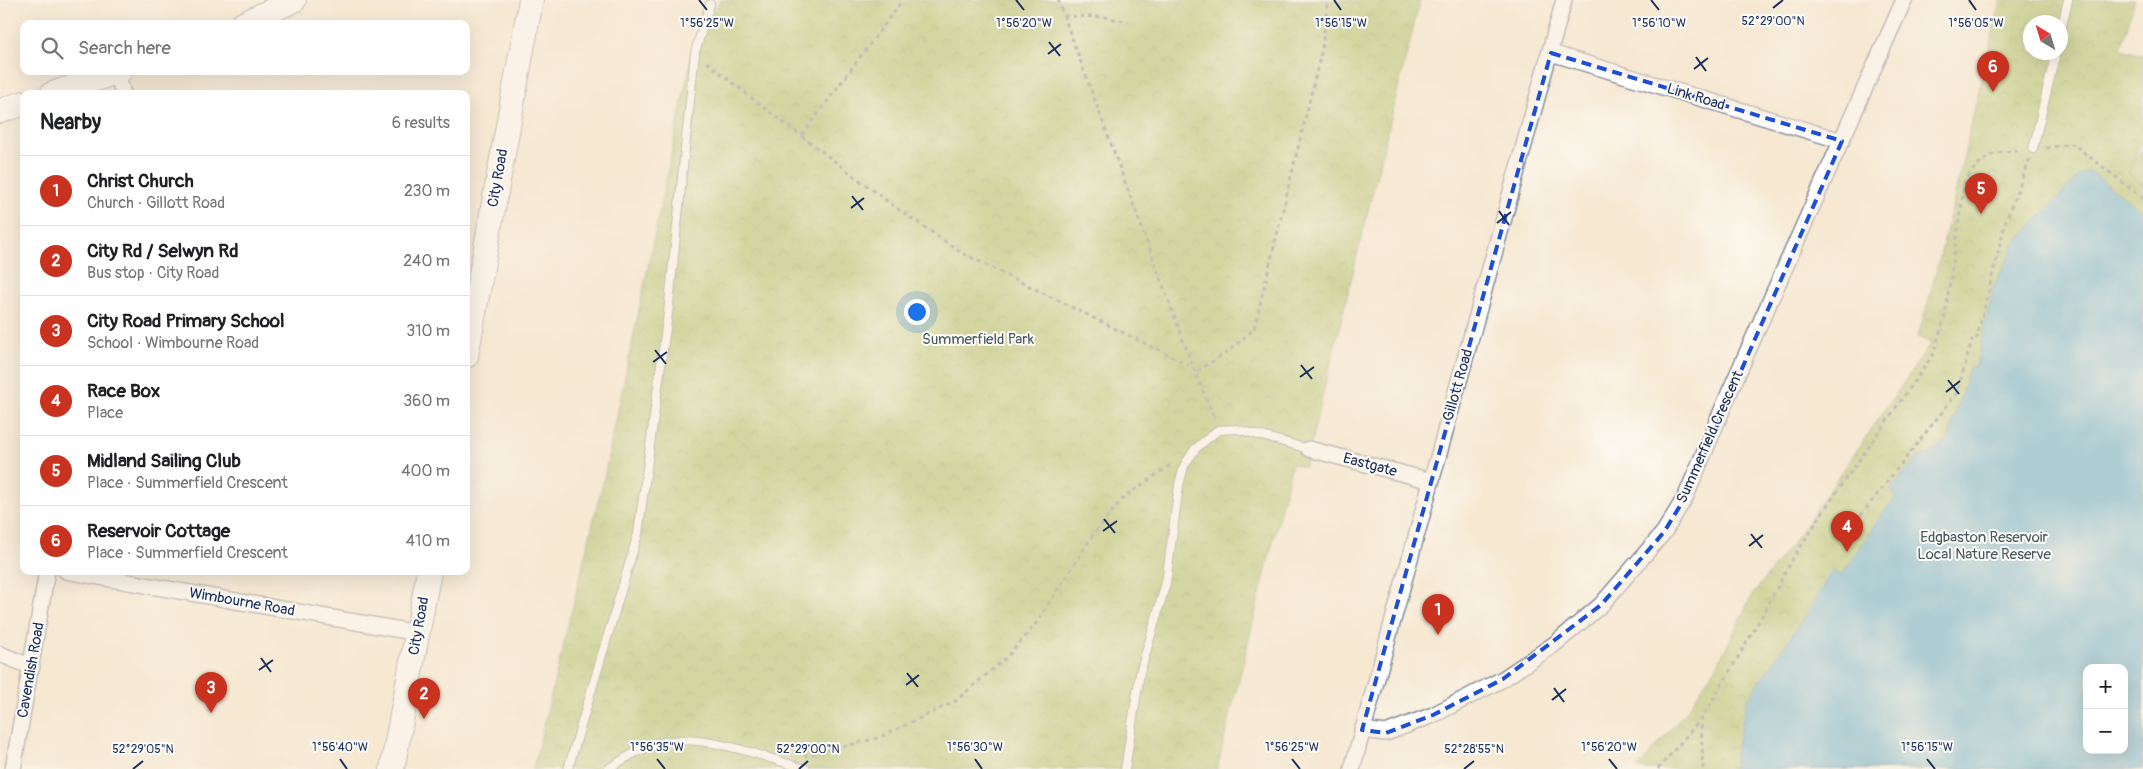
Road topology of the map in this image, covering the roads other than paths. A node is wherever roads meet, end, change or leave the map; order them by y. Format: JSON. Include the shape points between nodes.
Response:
{"nodes":[{"id":1,"x":294,"y":0,"type":"edge"},
{"id":2,"x":531,"y":0,"type":"edge"},
{"id":3,"x":1564,"y":0,"type":"edge"},
{"id":4,"x":1904,"y":0,"type":"edge"},
{"id":5,"x":2068,"y":0,"type":"edge"},
{"id":6,"x":710,"y":4,"type":"dead end"},
{"id":7,"x":267,"y":6,"type":"edge"},
{"id":8,"x":2064,"y":15,"type":"edge"},
{"id":9,"x":248,"y":20,"type":"edge"},
{"id":10,"x":1551,"y":53,"type":"junction"},
{"id":11,"x":2054,"y":60,"type":"edge"},
{"id":12,"x":120,"y":79,"type":"edge"},
{"id":13,"x":70,"y":90,"type":"edge"},
{"id":14,"x":20,"y":104,"type":"edge"},
{"id":15,"x":0,"y":111,"type":"edge"},
{"id":16,"x":1842,"y":141,"type":"junction"},
{"id":17,"x":2033,"y":149,"type":"road end"},
{"id":18,"x":470,"y":334,"type":"edge"},
{"id":19,"x":1309,"y":449,"type":"joint"},
{"id":20,"x":1431,"y":481,"type":"junction"},
{"id":21,"x":46,"y":575,"type":"edge"},
{"id":22,"x":89,"y":575,"type":"edge"},
{"id":23,"x":428,"y":575,"type":"edge"},
{"id":24,"x":418,"y":633,"type":"junction"},
{"id":25,"x":0,"y":654,"type":"edge"},
{"id":26,"x":32,"y":667,"type":"junction"},
{"id":27,"x":1362,"y":730,"type":"junction"},
{"id":28,"x":13,"y":769,"type":"edge"},
{"id":29,"x":392,"y":769,"type":"edge"},
{"id":30,"x":568,"y":769,"type":"edge"},
{"id":31,"x":608,"y":769,"type":"edge"},
{"id":32,"x":806,"y":769,"type":"edge"},
{"id":33,"x":1125,"y":769,"type":"edge"},
{"id":34,"x":1352,"y":769,"type":"edge"}],
"edges":[{"from":1,"to":7,"type":"main road"},
{"from":2,"to":18,"type":"main road","name":"City Road"},
{"from":3,"to":10,"type":"street","name":"Gillott Road"},
{"from":4,"to":16,"type":"street","name":"Summerfield Crescent"},
{"from":5,"to":8,"type":"lane"},
{"from":6,"to":30,"type":"lane","via":[[695,52],[668,313],[638,534]]},
{"from":7,"to":9,"type":"main road"},
{"from":10,"to":16,"type":"street","name":"Link Road"},
{"from":10,"to":20,"type":"street","name":"Gillott Road"},
{"from":11,"to":17,"type":"lane"},
{"from":12,"to":13,"type":"main road"},
{"from":14,"to":15,"type":"main road"},
{"from":16,"to":27,"type":"street","name":"Summerfield Crescent","via":[[1686,496],[1664,532],[1601,605],[1556,643],[1503,679],[1433,715],[1386,733]]},
{"from":19,"to":20,"type":"street","name":"Eastgate"},
{"from":19,"to":33,"type":"lane","via":[[1237,429],[1218,430],[1195,449],[1184,466],[1166,583],[1140,674]]},
{"from":20,"to":27,"type":"street","name":"Gillott Road"},
{"from":21,"to":26,"type":"street","name":"Cavendish Road"},
{"from":22,"to":24,"type":"street","name":"Wimbourne Road"},
{"from":23,"to":24,"type":"main road","name":"City Road"},
{"from":24,"to":29,"type":"main road","name":"City Road"},
{"from":25,"to":26,"type":"street"},
{"from":26,"to":28,"type":"street","name":"Cavendish Road"},
{"from":27,"to":34,"type":"street","name":"Gillott Road"},
{"from":31,"to":32,"type":"lane","via":[[642,750],[669,741],[687,740],[723,746]]}]}
